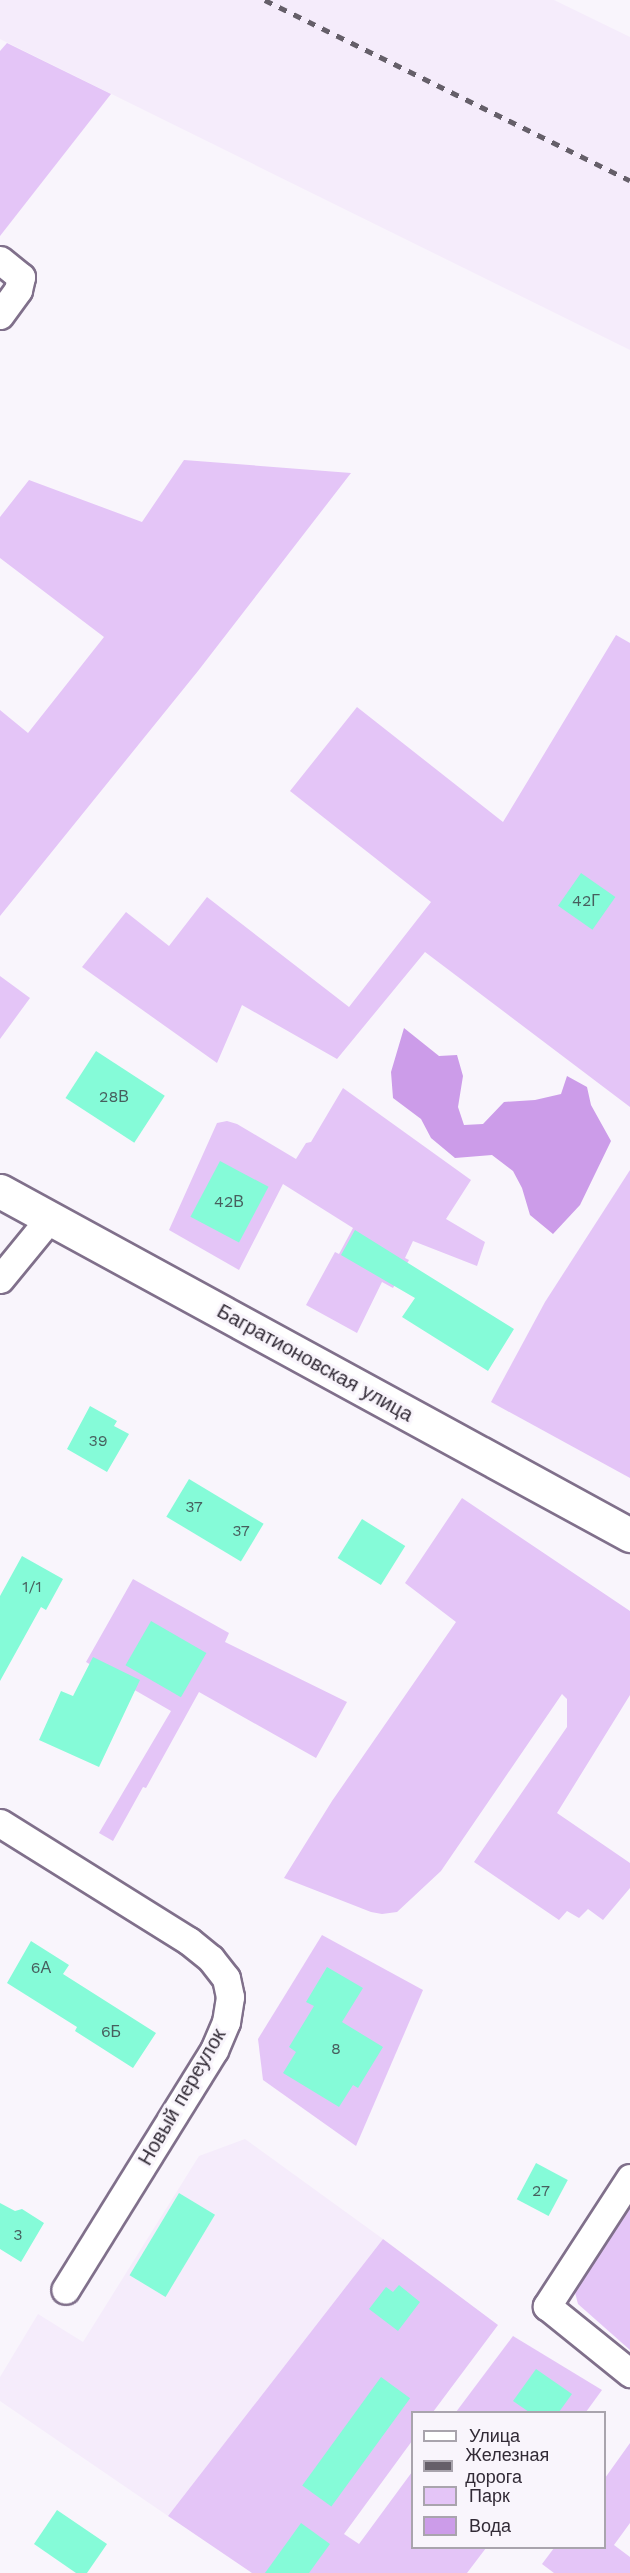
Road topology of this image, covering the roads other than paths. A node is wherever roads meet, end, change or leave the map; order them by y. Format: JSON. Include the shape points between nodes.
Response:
{"nodes":[{"id":1,"x":0,"y":260,"type":"edge"},
{"id":2,"x":0,"y":315,"type":"edge"},
{"id":3,"x":0,"y":1191,"type":"edge"},
{"id":4,"x":50,"y":1218,"type":"junction"},
{"id":5,"x":0,"y":1279,"type":"edge"},
{"id":6,"x":630,"y":1535,"type":"edge"},
{"id":7,"x":0,"y":1823,"type":"edge"},
{"id":8,"x":630,"y":2178,"type":"edge"},
{"id":9,"x":65,"y":2290,"type":"dead end"},
{"id":10,"x":630,"y":2373,"type":"edge"}],
"edges":[{"from":1,"to":2,"type":"street","via":[[21,277],[18,290]]},
{"from":3,"to":4,"type":"main road","name":"Багратионовская улица"},
{"from":4,"to":5,"type":"street"},
{"from":4,"to":6,"type":"main road","name":"Багратионовская улица"},
{"from":7,"to":9,"type":"street","name":"Новый переулок","via":[[189,1941],[226,1978],[230,1997],[226,2022],[214,2050]]},
{"from":8,"to":10,"type":"street","via":[[547,2306]]}]}
